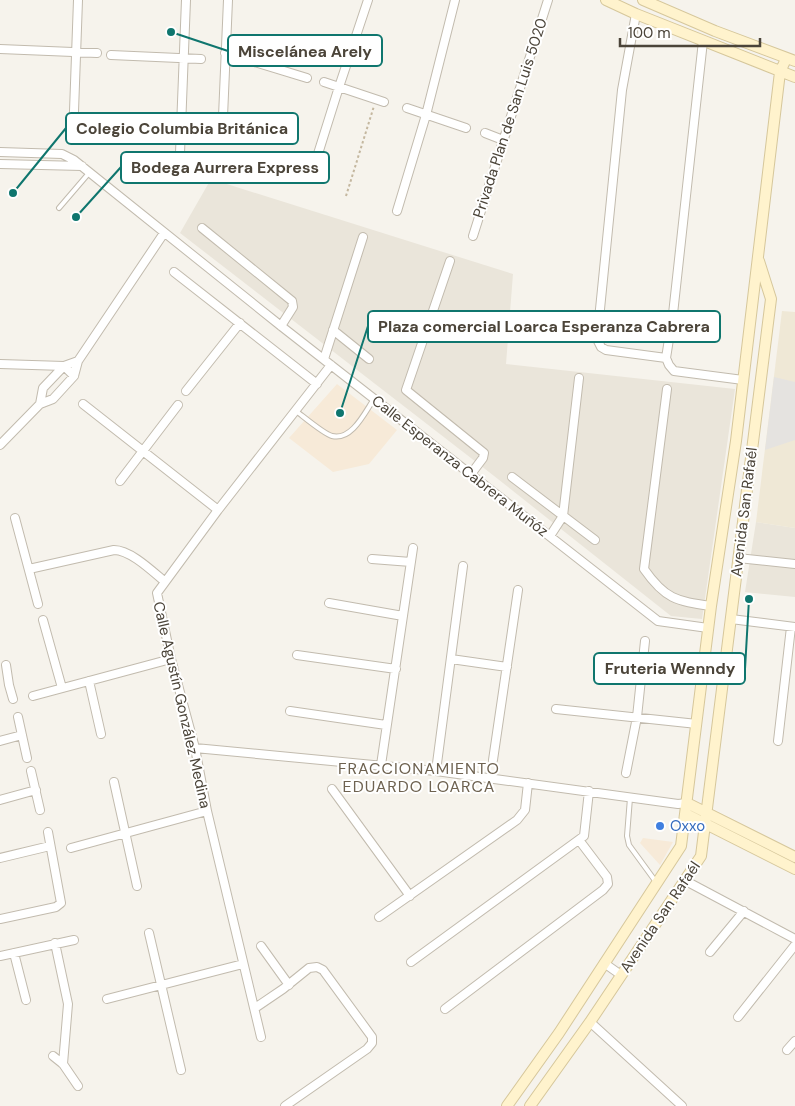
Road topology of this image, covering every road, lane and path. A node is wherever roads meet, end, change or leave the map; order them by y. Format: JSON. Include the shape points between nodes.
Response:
{"nodes":[{"id":1,"x":78,"y":0,"type":"edge"},
{"id":2,"x":186,"y":0,"type":"edge"},
{"id":3,"x":228,"y":0,"type":"edge"},
{"id":4,"x":368,"y":0,"type":"edge"},
{"id":5,"x":455,"y":0,"type":"edge"},
{"id":6,"x":548,"y":0,"type":"edge"},
{"id":7,"x":606,"y":0,"type":"edge"},
{"id":8,"x":643,"y":0,"type":"edge"},
{"id":9,"x":636,"y":14,"type":"junction"},
{"id":10,"x":703,"y":41,"type":"junction"},
{"id":11,"x":0,"y":49,"type":"edge"},
{"id":12,"x":75,"y":52,"type":"junction"},
{"id":13,"x":97,"y":53,"type":"dead end"},
{"id":14,"x":225,"y":53,"type":"junction"},
{"id":15,"x":111,"y":55,"type":"dead end"},
{"id":16,"x":184,"y":58,"type":"junction"},
{"id":17,"x":201,"y":59,"type":"dead end"},
{"id":18,"x":790,"y":60,"type":"edge"},
{"id":19,"x":780,"y":72,"type":"junction"},
{"id":20,"x":795,"y":77,"type":"edge"},
{"id":21,"x":307,"y":78,"type":"dead end"},
{"id":22,"x":324,"y":82,"type":"dead end"},
{"id":23,"x":338,"y":87,"type":"junction"},
{"id":24,"x":376,"y":99,"type":"junction"},
{"id":25,"x":384,"y":102,"type":"dead end"},
{"id":26,"x":407,"y":108,"type":"dead end"},
{"id":27,"x":426,"y":115,"type":"junction"},
{"id":28,"x":466,"y":128,"type":"dead end"},
{"id":29,"x":485,"y":133,"type":"dead end"},
{"id":30,"x":73,"y":140,"type":"dead end"},
{"id":31,"x":222,"y":140,"type":"dead end"},
{"id":32,"x":503,"y":140,"type":"junction"},
{"id":33,"x":0,"y":152,"type":"edge"},
{"id":34,"x":180,"y":153,"type":"dead end"},
{"id":35,"x":0,"y":164,"type":"edge"},
{"id":36,"x":82,"y":166,"type":"junction"},
{"id":37,"x":89,"y":173,"type":"junction"},
{"id":38,"x":312,"y":176,"type":"dead end"},
{"id":39,"x":346,"y":196,"type":"dead end"},
{"id":40,"x":59,"y":208,"type":"dead end"},
{"id":41,"x":397,"y":211,"type":"dead end"},
{"id":42,"x":202,"y":228,"type":"dead end"},
{"id":43,"x":164,"y":233,"type":"junction"},
{"id":44,"x":473,"y":236,"type":"dead end"},
{"id":45,"x":363,"y":237,"type":"dead end"},
{"id":46,"x":758,"y":256,"type":"junction"},
{"id":47,"x":450,"y":260,"type":"dead end"},
{"id":48,"x":174,"y":272,"type":"dead end"},
{"id":49,"x":240,"y":323,"type":"junction"},
{"id":50,"x":281,"y":326,"type":"junction"},
{"id":51,"x":333,"y":330,"type":"junction"},
{"id":52,"x":666,"y":358,"type":"junction"},
{"id":53,"x":324,"y":359,"type":"junction"},
{"id":54,"x":369,"y":359,"type":"dead end"},
{"id":55,"x":78,"y":361,"type":"junction"},
{"id":56,"x":0,"y":364,"type":"edge"},
{"id":57,"x":331,"y":365,"type":"junction"},
{"id":58,"x":64,"y":366,"type":"junction"},
{"id":59,"x":74,"y":376,"type":"junction"},
{"id":60,"x":580,"y":378,"type":"dead end"},
{"id":61,"x":743,"y":380,"type":"junction"},
{"id":62,"x":317,"y":384,"type":"junction"},
{"id":63,"x":667,"y":388,"type":"dead end"},
{"id":64,"x":186,"y":391,"type":"dead end"},
{"id":65,"x":374,"y":399,"type":"junction"},
{"id":66,"x":40,"y":404,"type":"junction"},
{"id":67,"x":83,"y":404,"type":"dead end"},
{"id":68,"x":178,"y":405,"type":"dead end"},
{"id":69,"x":296,"y":411,"type":"junction"},
{"id":70,"x":736,"y":441,"type":"junction"},
{"id":71,"x":753,"y":443,"type":"junction"},
{"id":72,"x":0,"y":445,"type":"edge"},
{"id":73,"x":143,"y":452,"type":"junction"},
{"id":74,"x":471,"y":474,"type":"junction"},
{"id":75,"x":512,"y":477,"type":"dead end"},
{"id":76,"x":120,"y":481,"type":"dead end"},
{"id":77,"x":218,"y":510,"type":"junction"},
{"id":78,"x":563,"y":516,"type":"junction"},
{"id":79,"x":15,"y":518,"type":"dead end"},
{"id":80,"x":550,"y":536,"type":"junction"},
{"id":81,"x":595,"y":540,"type":"dead end"},
{"id":82,"x":413,"y":548,"type":"dead end"},
{"id":83,"x":738,"y":558,"type":"junction"},
{"id":84,"x":372,"y":559,"type":"dead end"},
{"id":85,"x":412,"y":562,"type":"junction"},
{"id":86,"x":795,"y":564,"type":"edge"},
{"id":87,"x":463,"y":566,"type":"dead end"},
{"id":88,"x":29,"y":569,"type":"junction"},
{"id":89,"x":164,"y":581,"type":"junction"},
{"id":90,"x":518,"y":590,"type":"dead end"},
{"id":91,"x":329,"y":603,"type":"dead end"},
{"id":92,"x":38,"y":604,"type":"dead end"},
{"id":93,"x":711,"y":606,"type":"junction"},
{"id":94,"x":403,"y":616,"type":"junction"},
{"id":95,"x":731,"y":619,"type":"junction"},
{"id":96,"x":43,"y":620,"type":"dead end"},
{"id":97,"x":793,"y":627,"type":"edge"},
{"id":98,"x":708,"y":628,"type":"junction"},
{"id":99,"x":645,"y":641,"type":"dead end"},
{"id":100,"x":297,"y":655,"type":"dead end"},
{"id":101,"x":171,"y":659,"type":"junction"},
{"id":102,"x":451,"y":659,"type":"junction"},
{"id":103,"x":6,"y":665,"type":"dead end"},
{"id":104,"x":507,"y":667,"type":"junction"},
{"id":105,"x":396,"y":669,"type":"junction"},
{"id":106,"x":89,"y":681,"type":"junction"},
{"id":107,"x":786,"y":683,"type":"junction"},
{"id":108,"x":795,"y":684,"type":"edge"},
{"id":109,"x":9,"y":685,"type":"junction"},
{"id":110,"x":0,"y":687,"type":"edge"},
{"id":111,"x":62,"y":688,"type":"junction"},
{"id":112,"x":33,"y":696,"type":"dead end"},
{"id":113,"x":13,"y":699,"type":"dead end"},
{"id":114,"x":556,"y":710,"type":"dead end"},
{"id":115,"x":290,"y":712,"type":"dead end"},
{"id":116,"x":637,"y":716,"type":"junction"},
{"id":117,"x":18,"y":717,"type":"dead end"},
{"id":118,"x":697,"y":724,"type":"junction"},
{"id":119,"x":386,"y":725,"type":"junction"},
{"id":120,"x":101,"y":734,"type":"dead end"},
{"id":121,"x":22,"y":735,"type":"junction"},
{"id":122,"x":0,"y":741,"type":"edge"},
{"id":123,"x":778,"y":741,"type":"dead end"},
{"id":124,"x":196,"y":748,"type":"junction"},
{"id":125,"x":27,"y":758,"type":"dead end"},
{"id":126,"x":493,"y":760,"type":"dead end"},
{"id":127,"x":381,"y":765,"type":"junction"},
{"id":128,"x":436,"y":771,"type":"junction"},
{"id":129,"x":31,"y":772,"type":"dead end"},
{"id":130,"x":626,"y":773,"type":"dead end"},
{"id":131,"x":114,"y":782,"type":"dead end"},
{"id":132,"x":528,"y":783,"type":"junction"},
{"id":133,"x":332,"y":789,"type":"dead end"},
{"id":134,"x":36,"y":790,"type":"junction"},
{"id":135,"x":589,"y":791,"type":"junction"},
{"id":136,"x":630,"y":796,"type":"junction"},
{"id":137,"x":0,"y":800,"type":"edge"},
{"id":138,"x":682,"y":803,"type":"junction"},
{"id":139,"x":40,"y":810,"type":"dead end"},
{"id":140,"x":207,"y":811,"type":"junction"},
{"id":141,"x":707,"y":812,"type":"junction"},
{"id":142,"x":686,"y":814,"type":"junction"},
{"id":143,"x":705,"y":824,"type":"junction"},
{"id":144,"x":48,"y":832,"type":"dead end"},
{"id":145,"x":126,"y":833,"type":"junction"},
{"id":146,"x":579,"y":840,"type":"junction"},
{"id":147,"x":50,"y":846,"type":"junction"},
{"id":148,"x":71,"y":848,"type":"dead end"},
{"id":149,"x":795,"y":857,"type":"edge"},
{"id":150,"x":0,"y":858,"type":"edge"},
{"id":151,"x":795,"y":869,"type":"edge"},
{"id":152,"x":684,"y":880,"type":"junction"},
{"id":153,"x":657,"y":883,"type":"junction"},
{"id":154,"x":137,"y":886,"type":"dead end"},
{"id":155,"x":410,"y":896,"type":"junction"},
{"id":156,"x":744,"y":911,"type":"junction"},
{"id":157,"x":379,"y":918,"type":"dead end"},
{"id":158,"x":0,"y":919,"type":"edge"},
{"id":159,"x":149,"y":933,"type":"dead end"},
{"id":160,"x":795,"y":939,"type":"edge"},
{"id":161,"x":74,"y":940,"type":"dead end"},
{"id":162,"x":55,"y":943,"type":"junction"},
{"id":163,"x":795,"y":945,"type":"edge"},
{"id":164,"x":261,"y":946,"type":"dead end"},
{"id":165,"x":710,"y":952,"type":"dead end"},
{"id":166,"x":14,"y":953,"type":"junction"},
{"id":167,"x":0,"y":956,"type":"edge"},
{"id":168,"x":411,"y":962,"type":"dead end"},
{"id":169,"x":604,"y":963,"type":"junction"},
{"id":170,"x":243,"y":964,"type":"junction"},
{"id":171,"x":621,"y":975,"type":"junction"},
{"id":172,"x":161,"y":985,"type":"junction"},
{"id":173,"x":289,"y":985,"type":"junction"},
{"id":174,"x":107,"y":999,"type":"dead end"},
{"id":175,"x":26,"y":1000,"type":"dead end"},
{"id":176,"x":255,"y":1008,"type":"junction"},
{"id":177,"x":445,"y":1009,"type":"dead end"},
{"id":178,"x":738,"y":1016,"type":"dead end"},
{"id":179,"x":590,"y":1022,"type":"junction"},
{"id":180,"x":261,"y":1038,"type":"dead end"},
{"id":181,"x":795,"y":1041,"type":"edge"},
{"id":182,"x":787,"y":1050,"type":"dead end"},
{"id":183,"x":53,"y":1056,"type":"dead end"},
{"id":184,"x":63,"y":1064,"type":"junction"},
{"id":185,"x":181,"y":1070,"type":"dead end"},
{"id":186,"x":78,"y":1086,"type":"dead end"},
{"id":187,"x":285,"y":1106,"type":"edge"},
{"id":188,"x":507,"y":1106,"type":"edge"},
{"id":189,"x":530,"y":1106,"type":"edge"},
{"id":190,"x":682,"y":1106,"type":"edge"}],
"edges":[{"from":1,"to":12,"type":"street"},
{"from":2,"to":16,"type":"street"},
{"from":3,"to":14,"type":"street"},
{"from":4,"to":23,"type":"street"},
{"from":5,"to":27,"type":"street"},
{"from":6,"to":32,"type":"street","name":"Privada Plan de San Luis 5020"},
{"from":7,"to":9,"type":"main road"},
{"from":8,"to":18,"type":"main road"},
{"from":9,"to":10,"type":"main road"},
{"from":9,"to":52,"type":"street","via":[[622,90],[597,339],[601,348],[606,350]]},
{"from":10,"to":19,"type":"main road"},
{"from":10,"to":52,"type":"street"},
{"from":11,"to":12,"type":"street"},
{"from":12,"to":13,"type":"street"},
{"from":12,"to":30,"type":"street"},
{"from":14,"to":21,"type":"street"},
{"from":14,"to":31,"type":"street"},
{"from":15,"to":16,"type":"street"},
{"from":16,"to":17,"type":"street"},
{"from":16,"to":34,"type":"street"},
{"from":18,"to":19,"type":"main road","name":"Avenida San Rafaél"},
{"from":19,"to":20,"type":"main road"},
{"from":19,"to":46,"type":"main road","name":"Avenida San Rafaél"},
{"from":22,"to":23,"type":"street"},
{"from":23,"to":24,"type":"street"},
{"from":23,"to":38,"type":"street"},
{"from":24,"to":25,"type":"street"},
{"from":24,"to":39,"type":"path"},
{"from":26,"to":27,"type":"street"},
{"from":27,"to":28,"type":"street"},
{"from":27,"to":41,"type":"street"},
{"from":29,"to":32,"type":"street"},
{"from":32,"to":44,"type":"street","name":"Privada Plan de San Luis 5020"},
{"from":33,"to":36,"type":"street","name":"Calle Esperanza Cabrera Muñóz","via":[[62,154]]},
{"from":35,"to":36,"type":"street"},
{"from":36,"to":37,"type":"street","name":"Calle Esperanza Cabrera Muñóz"},
{"from":37,"to":40,"type":"lane"},
{"from":37,"to":43,"type":"street","name":"Calle Esperanza Cabrera Muñóz"},
{"from":42,"to":50,"type":"street","via":[[292,301],[293,307]]},
{"from":43,"to":50,"type":"street","name":"Calle Esperanza Cabrera Muñóz"},
{"from":43,"to":55,"type":"street"},
{"from":45,"to":51,"type":"street"},
{"from":46,"to":61,"type":"main road","name":"Avenida San Rafaél"},
{"from":46,"to":71,"type":"main road","name":"Avenida San Rafaél","via":[[771,299]]},
{"from":47,"to":74,"type":"street","via":[[406,390],[484,453]]},
{"from":48,"to":49,"type":"street"},
{"from":49,"to":62,"type":"street"},
{"from":49,"to":64,"type":"street"},
{"from":50,"to":53,"type":"street","name":"Calle Esperanza Cabrera Muñóz"},
{"from":51,"to":53,"type":"street"},
{"from":51,"to":54,"type":"street"},
{"from":52,"to":61,"type":"street","via":[[674,371]]},
{"from":53,"to":57,"type":"street","name":"Calle Esperanza Cabrera Muñóz"},
{"from":55,"to":58,"type":"street"},
{"from":55,"to":59,"type":"street"},
{"from":56,"to":58,"type":"street"},
{"from":57,"to":62,"type":"street","name":"Calle Agustín González Medina"},
{"from":57,"to":65,"type":"street","name":"Calle Esperanza Cabrera Muñóz"},
{"from":58,"to":59,"type":"street"},
{"from":58,"to":66,"type":"street","via":[[43,388]]},
{"from":59,"to":66,"type":"street","via":[[53,399]]},
{"from":60,"to":78,"type":"street"},
{"from":61,"to":70,"type":"main road","name":"Avenida San Rafaél"},
{"from":62,"to":69,"type":"street","name":"Calle Agustín González Medina"},
{"from":63,"to":93,"type":"street","via":[[644,569],[655,584],[675,600]]},
{"from":65,"to":69,"type":"lane","via":[[351,431],[341,437],[330,436]]},
{"from":65,"to":74,"type":"street","name":"Calle Esperanza Cabrera Muñóz"},
{"from":66,"to":72,"type":"street"},
{"from":67,"to":73,"type":"street"},
{"from":68,"to":73,"type":"street"},
{"from":69,"to":77,"type":"street","name":"Calle Agustín González Medina"},
{"from":70,"to":71,"type":"main road"},
{"from":70,"to":93,"type":"main road","name":"Avenida San Rafaél"},
{"from":71,"to":83,"type":"main road","name":"Avenida San Rafaél"},
{"from":73,"to":76,"type":"street"},
{"from":73,"to":77,"type":"street"},
{"from":74,"to":80,"type":"street","name":"Calle Esperanza Cabrera Muñóz"},
{"from":75,"to":78,"type":"street"},
{"from":77,"to":89,"type":"street","name":"Calle Agustín González Medina"},
{"from":78,"to":80,"type":"street"},
{"from":78,"to":81,"type":"street"},
{"from":79,"to":88,"type":"street"},
{"from":80,"to":98,"type":"street","name":"Calle Esperanza Cabrera Muñóz","via":[[658,621]]},
{"from":82,"to":85,"type":"street"},
{"from":83,"to":86,"type":"street"},
{"from":83,"to":95,"type":"main road","name":"Avenida San Rafaél"},
{"from":84,"to":85,"type":"street"},
{"from":85,"to":94,"type":"street"},
{"from":87,"to":102,"type":"street"},
{"from":88,"to":89,"type":"street","via":[[121,550]]},
{"from":88,"to":92,"type":"street"},
{"from":89,"to":101,"type":"street","name":"Calle Agustín González Medina","via":[[157,592]]},
{"from":90,"to":104,"type":"street"},
{"from":91,"to":94,"type":"street"},
{"from":93,"to":98,"type":"main road","name":"Avenida San Rafaél"},
{"from":94,"to":105,"type":"street"},
{"from":95,"to":97,"type":"street"},
{"from":95,"to":141,"type":"main road","name":"Avenida San Rafaél"},
{"from":96,"to":111,"type":"street"},
{"from":97,"to":107,"type":"street"},
{"from":98,"to":118,"type":"main road","name":"Avenida San Rafaél"},
{"from":99,"to":116,"type":"street"},
{"from":100,"to":105,"type":"street"},
{"from":101,"to":106,"type":"street"},
{"from":101,"to":124,"type":"street","name":"Calle Agustín González Medina"},
{"from":102,"to":104,"type":"street"},
{"from":102,"to":128,"type":"street"},
{"from":103,"to":109,"type":"street"},
{"from":104,"to":126,"type":"street"},
{"from":105,"to":119,"type":"street"},
{"from":106,"to":111,"type":"street"},
{"from":106,"to":120,"type":"street"},
{"from":107,"to":108,"type":"street"},
{"from":107,"to":123,"type":"street"},
{"from":109,"to":110,"type":"street"},
{"from":109,"to":113,"type":"street"},
{"from":111,"to":112,"type":"street"},
{"from":114,"to":116,"type":"street"},
{"from":115,"to":119,"type":"street"},
{"from":116,"to":118,"type":"street"},
{"from":116,"to":130,"type":"street"},
{"from":117,"to":121,"type":"street"},
{"from":118,"to":138,"type":"main road","name":"Avenida San Rafaél"},
{"from":119,"to":127,"type":"street"},
{"from":121,"to":122,"type":"street"},
{"from":121,"to":125,"type":"street"},
{"from":124,"to":127,"type":"street"},
{"from":124,"to":140,"type":"street","name":"Calle Agustín González Medina"},
{"from":127,"to":128,"type":"street"},
{"from":128,"to":132,"type":"street"},
{"from":129,"to":134,"type":"street"},
{"from":131,"to":145,"type":"street"},
{"from":132,"to":135,"type":"street"},
{"from":132,"to":155,"type":"street","via":[[525,810],[517,820]]},
{"from":133,"to":155,"type":"street"},
{"from":134,"to":137,"type":"street"},
{"from":134,"to":139,"type":"street"},
{"from":135,"to":136,"type":"street"},
{"from":135,"to":146,"type":"street","via":[[584,836]]},
{"from":136,"to":138,"type":"street"},
{"from":136,"to":153,"type":"lane","via":[[626,836]]},
{"from":138,"to":141,"type":"main road"},
{"from":138,"to":142,"type":"main road","name":"Avenida San Rafaél"},
{"from":140,"to":145,"type":"street"},
{"from":140,"to":170,"type":"street","name":"Calle Agustín González Medina"},
{"from":141,"to":143,"type":"main road","name":"Avenida San Rafaél"},
{"from":141,"to":149,"type":"main road"},
{"from":142,"to":143,"type":"main road"},
{"from":142,"to":153,"type":"main road","name":"Avenida San Rafaél","via":[[681,846]]},
{"from":143,"to":151,"type":"main road"},
{"from":143,"to":152,"type":"main road","name":"Avenida San Rafaél","via":[[701,856]]},
{"from":144,"to":147,"type":"street"},
{"from":145,"to":148,"type":"street"},
{"from":145,"to":154,"type":"street"},
{"from":146,"to":168,"type":"street"},
{"from":146,"to":177,"type":"street","via":[[608,884]]},
{"from":147,"to":150,"type":"street"},
{"from":147,"to":158,"type":"street","via":[[60,903],[56,907]]},
{"from":152,"to":156,"type":"street"},
{"from":152,"to":171,"type":"main road","name":"Avenida San Rafaél"},
{"from":153,"to":169,"type":"main road","name":"Avenida San Rafaél"},
{"from":155,"to":157,"type":"street"},
{"from":156,"to":160,"type":"street"},
{"from":156,"to":165,"type":"street"},
{"from":159,"to":172,"type":"street"},
{"from":161,"to":162,"type":"street"},
{"from":162,"to":166,"type":"street"},
{"from":162,"to":184,"type":"street","via":[[68,1004]]},
{"from":163,"to":178,"type":"street"},
{"from":164,"to":173,"type":"street"},
{"from":166,"to":167,"type":"street"},
{"from":166,"to":175,"type":"street"},
{"from":169,"to":171,"type":"street"},
{"from":169,"to":188,"type":"main road","name":"Avenida San Rafaél"},
{"from":170,"to":172,"type":"street"},
{"from":170,"to":176,"type":"street","name":"Calle Agustín González Medina"},
{"from":171,"to":179,"type":"main road","name":"Avenida San Rafaél"},
{"from":172,"to":174,"type":"street"},
{"from":172,"to":185,"type":"street"},
{"from":173,"to":176,"type":"street"},
{"from":173,"to":187,"type":"street","via":[[309,968],[323,970],[372,1037],[372,1044]]},
{"from":176,"to":180,"type":"street","name":"Calle Agustín González Medina"},
{"from":179,"to":189,"type":"main road","name":"Avenida San Rafaél"},
{"from":179,"to":190,"type":"street"},
{"from":181,"to":182,"type":"street"},
{"from":183,"to":184,"type":"street"},
{"from":184,"to":186,"type":"street"}]}
